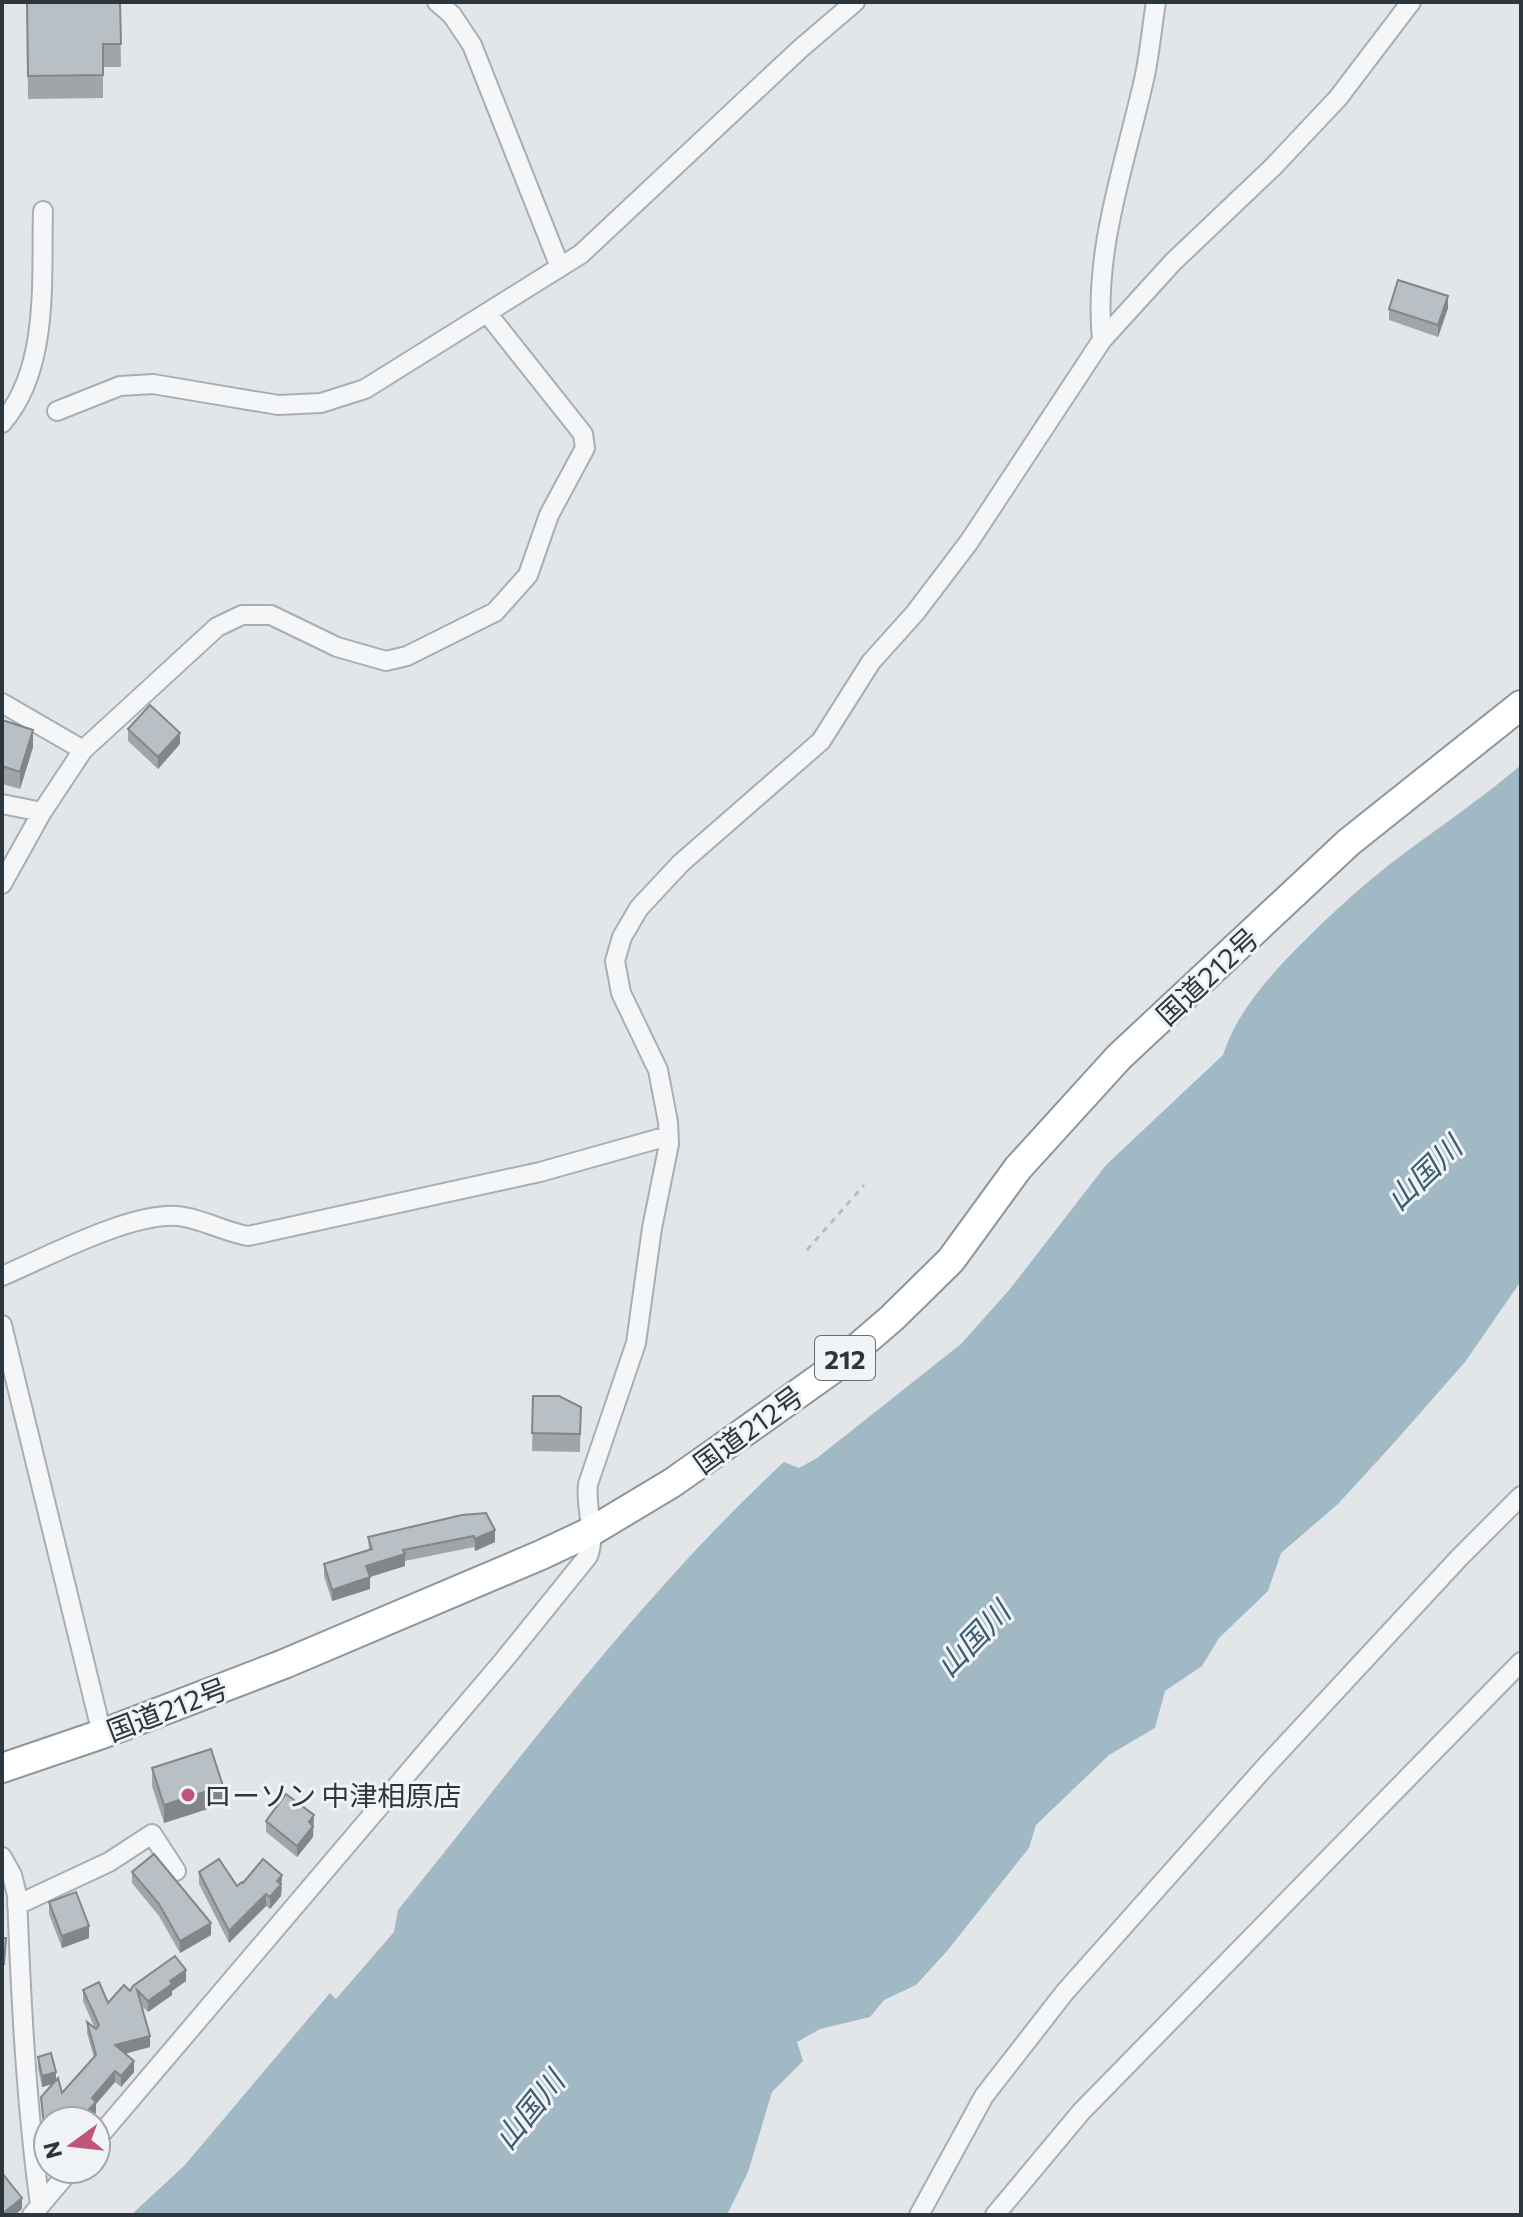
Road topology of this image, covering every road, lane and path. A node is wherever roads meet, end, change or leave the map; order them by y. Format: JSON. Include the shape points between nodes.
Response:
{"nodes":[{"id":1,"x":437,"y":2,"type":"edge"},
{"id":2,"x":855,"y":2,"type":"edge"},
{"id":3,"x":1156,"y":2,"type":"edge"},
{"id":4,"x":1411,"y":2,"type":"edge"},
{"id":5,"x":43,"y":211,"type":"dead end"},
{"id":6,"x":560,"y":267,"type":"junction"},
{"id":7,"x":487,"y":313,"type":"junction"},
{"id":8,"x":1102,"y":340,"type":"junction"},
{"id":9,"x":57,"y":411,"type":"dead end"},
{"id":10,"x":2,"y":423,"type":"edge"},
{"id":11,"x":2,"y":703,"type":"edge"},
{"id":12,"x":1521,"y":705,"type":"edge"},
{"id":13,"x":83,"y":750,"type":"junction"},
{"id":14,"x":2,"y":804,"type":"edge"},
{"id":15,"x":42,"y":812,"type":"junction"},
{"id":16,"x":2,"y":884,"type":"edge"},
{"id":17,"x":668,"y":1136,"type":"junction"},
{"id":18,"x":864,"y":1185,"type":"dead end"},
{"id":19,"x":807,"y":1250,"type":"dead end"},
{"id":20,"x":2,"y":1276,"type":"edge"},
{"id":21,"x":2,"y":1325,"type":"edge"},
{"id":22,"x":1521,"y":1496,"type":"edge"},
{"id":23,"x":592,"y":1531,"type":"junction"},
{"id":24,"x":1521,"y":1662,"type":"edge"},
{"id":25,"x":102,"y":1734,"type":"junction"},
{"id":26,"x":2,"y":1768,"type":"edge"},
{"id":27,"x":2,"y":1857,"type":"edge"},
{"id":28,"x":176,"y":1871,"type":"dead end"},
{"id":29,"x":17,"y":1905,"type":"junction"},
{"id":30,"x":112,"y":2121,"type":"edge"},
{"id":31,"x":57,"y":2185,"type":"edge"},
{"id":32,"x":36,"y":2210,"type":"edge"},
{"id":33,"x":919,"y":2215,"type":"edge"},
{"id":34,"x":995,"y":2215,"type":"edge"}],
"edges":[{"from":1,"to":6,"type":"street","via":[[472,45]]},
{"from":2,"to":6,"type":"street","via":[[581,254]]},
{"from":3,"to":8,"type":"street","via":[[1146,72],[1109,223],[1099,307]]},
{"from":4,"to":8,"type":"street","via":[[1338,98]]},
{"from":5,"to":10,"type":"street","via":[[35,354],[20,398]]},
{"from":6,"to":7,"type":"street"},
{"from":7,"to":9,"type":"street","via":[[365,389],[321,403],[278,405],[153,384],[120,386]]},
{"from":7,"to":13,"type":"street","via":[[583,434],[585,448],[549,515],[528,575],[495,612],[407,656],[386,661],[337,647],[271,615],[242,615],[217,627]]},
{"from":8,"to":17,"type":"street","via":[[969,542],[871,662],[821,741],[681,863],[639,908],[622,937],[615,961],[621,993],[658,1070]]},
{"from":11,"to":13,"type":"street"},
{"from":12,"to":23,"type":"highway","name":"国道212号","number":"212","via":[[1349,842],[1119,1057],[1018,1168],[951,1260],[892,1318],[834,1368],[719,1450]]},
{"from":13,"to":15,"type":"street"},
{"from":14,"to":15,"type":"street"},
{"from":15,"to":16,"type":"street"},
{"from":17,"to":20,"type":"street","via":[[540,1172],[248,1236],[177,1216],[145,1220]]},
{"from":17,"to":23,"type":"street","via":[[636,1343],[588,1484]]},
{"from":18,"to":19,"type":"path"},
{"from":21,"to":25,"type":"street"},
{"from":22,"to":33,"type":"street","via":[[1266,1766],[1065,1992],[984,2096]]},
{"from":23,"to":25,"type":"highway","name":"国道212号","number":"212","via":[[284,1664]]},
{"from":23,"to":30,"type":"street","via":[[588,1556],[504,1660]]},
{"from":24,"to":34,"type":"street","via":[[1081,2112]]},
{"from":25,"to":26,"type":"highway","name":"国道212号","number":"212"},
{"from":27,"to":29,"type":"street","via":[[12,1875]]},
{"from":28,"to":29,"type":"street","via":[[152,1834],[109,1862]]},
{"from":29,"to":32,"type":"street"},
{"from":31,"to":32,"type":"street"}]}
